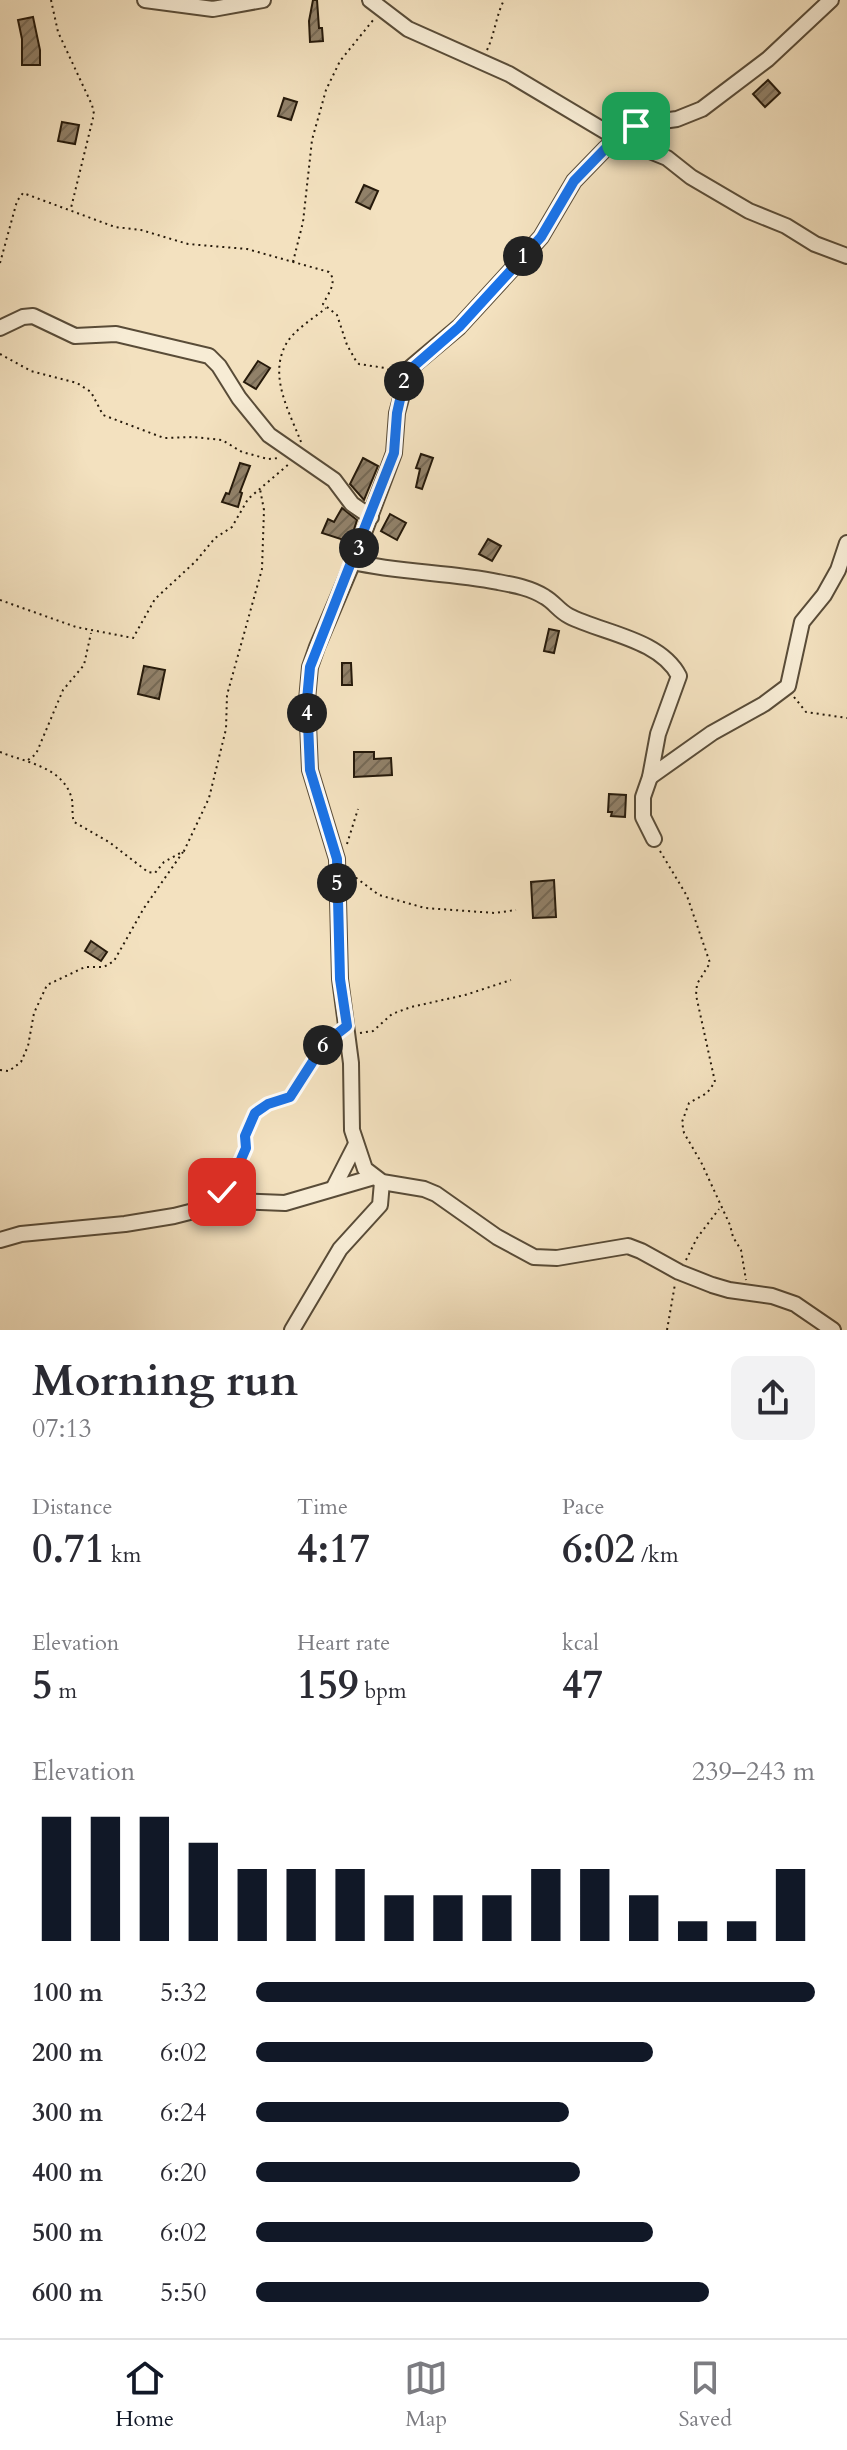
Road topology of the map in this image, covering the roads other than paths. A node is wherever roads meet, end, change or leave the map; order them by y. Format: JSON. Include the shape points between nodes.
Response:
{"nodes":[{"id":1,"x":145,"y":0,"type":"edge"},
{"id":2,"x":263,"y":0,"type":"edge"},
{"id":3,"x":831,"y":0,"type":"edge"},
{"id":4,"x":375,"y":4,"type":"edge"},
{"id":5,"x":618,"y":138,"type":"junction"},
{"id":6,"x":847,"y":256,"type":"edge"},
{"id":7,"x":0,"y":328,"type":"edge"},
{"id":8,"x":371,"y":517,"type":"junction"},
{"id":9,"x":847,"y":543,"type":"edge"},
{"id":10,"x":353,"y":562,"type":"junction"},
{"id":11,"x":650,"y":777,"type":"junction"},
{"id":12,"x":654,"y":839,"type":"road end"},
{"id":13,"x":356,"y":1144,"type":"junction"},
{"id":14,"x":378,"y":1180,"type":"junction"},
{"id":15,"x":334,"y":1187,"type":"junction"},
{"id":16,"x":0,"y":1240,"type":"edge"},
{"id":17,"x":292,"y":1330,"type":"edge"},
{"id":18,"x":833,"y":1330,"type":"edge"}],
"edges":[{"from":1,"to":2,"type":"street","via":[[213,9]]},
{"from":3,"to":5,"type":"street","via":[[768,59],[702,109],[684,118],[640,124]]},
{"from":4,"to":5,"type":"street","via":[[408,29],[509,74]]},
{"from":5,"to":6,"type":"street","via":[[667,158],[749,211]]},
{"from":5,"to":8,"type":"street","via":[[574,181],[541,237],[514,267],[459,327],[409,369],[397,413],[394,453]]},
{"from":7,"to":8,"type":"street","via":[[33,316],[75,336],[116,334],[209,356],[269,435],[334,480],[352,504]]},
{"from":8,"to":10,"type":"street"},
{"from":9,"to":11,"type":"street","via":[[824,595],[802,622],[788,686]]},
{"from":10,"to":11,"type":"street","via":[[526,589],[569,616],[656,653],[679,676],[658,734]]},
{"from":10,"to":13,"type":"street","via":[[310,667],[307,700],[310,770],[338,862],[340,979]]},
{"from":11,"to":12,"type":"street","via":[[642,806]]},
{"from":13,"to":14,"type":"street","via":[[365,1169]]},
{"from":13,"to":15,"type":"street"},
{"from":14,"to":15,"type":"street"},
{"from":14,"to":17,"type":"street","via":[[380,1205],[340,1249]]},
{"from":14,"to":18,"type":"street","via":[[436,1194],[534,1257],[628,1246],[729,1290],[772,1296],[806,1310]]},
{"from":15,"to":16,"type":"street","via":[[285,1203],[243,1200],[174,1216]]}]}
